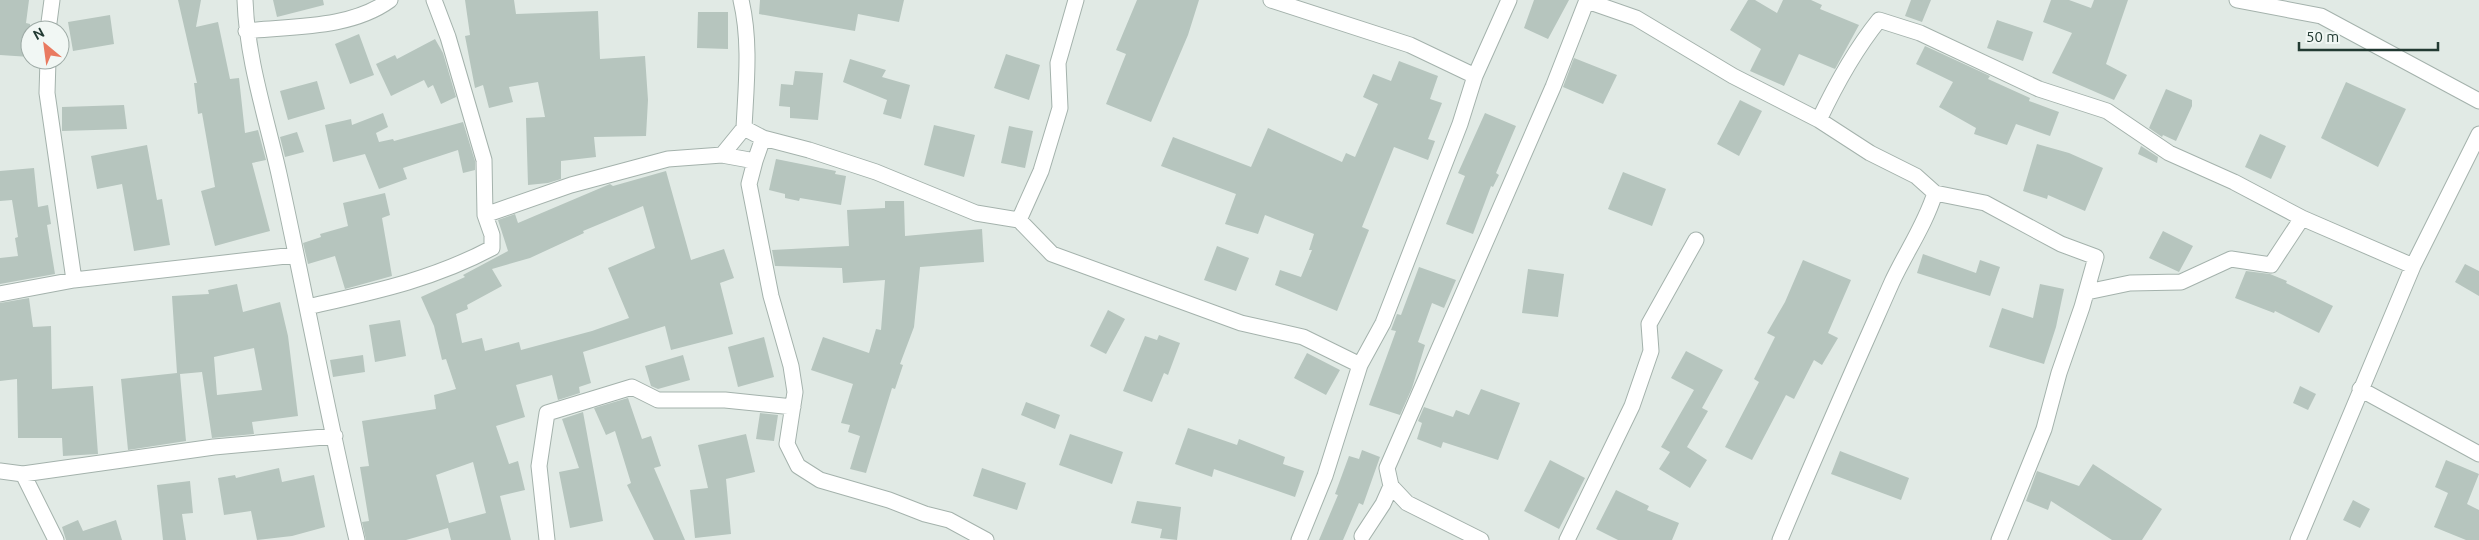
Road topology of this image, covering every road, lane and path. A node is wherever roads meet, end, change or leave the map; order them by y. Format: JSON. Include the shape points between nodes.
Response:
{"nodes":[{"id":1,"x":52,"y":0,"type":"edge"},
{"id":2,"x":244,"y":0,"type":"edge"},
{"id":3,"x":390,"y":0,"type":"edge"},
{"id":4,"x":434,"y":0,"type":"edge"},
{"id":5,"x":741,"y":0,"type":"edge"},
{"id":6,"x":1076,"y":0,"type":"edge"},
{"id":7,"x":1271,"y":0,"type":"edge"},
{"id":8,"x":1509,"y":0,"type":"edge"},
{"id":9,"x":2237,"y":0,"type":"edge"},
{"id":10,"x":1587,"y":1,"type":"edge"},
{"id":11,"x":49,"y":20,"type":"edge"},
{"id":12,"x":246,"y":31,"type":"junction"},
{"id":13,"x":48,"y":70,"type":"edge"},
{"id":14,"x":1474,"y":76,"type":"junction"},
{"id":15,"x":2479,"y":101,"type":"edge"},
{"id":16,"x":1819,"y":120,"type":"junction"},
{"id":17,"x":744,"y":128,"type":"junction"},
{"id":18,"x":2479,"y":134,"type":"edge"},
{"id":19,"x":763,"y":138,"type":"junction"},
{"id":20,"x":722,"y":155,"type":"junction"},
{"id":21,"x":755,"y":161,"type":"junction"},
{"id":22,"x":1935,"y":193,"type":"junction"},
{"id":23,"x":485,"y":215,"type":"junction"},
{"id":24,"x":2302,"y":218,"type":"junction"},
{"id":25,"x":1019,"y":220,"type":"junction"},
{"id":26,"x":1696,"y":240,"type":"dead end"},
{"id":27,"x":295,"y":255,"type":"junction"},
{"id":28,"x":2413,"y":266,"type":"junction"},
{"id":29,"x":74,"y":280,"type":"junction"},
{"id":30,"x":2087,"y":292,"type":"junction"},
{"id":31,"x":0,"y":294,"type":"edge"},
{"id":32,"x":308,"y":307,"type":"junction"},
{"id":33,"x":1360,"y":365,"type":"junction"},
{"id":34,"x":2360,"y":389,"type":"junction"},
{"id":35,"x":792,"y":407,"type":"junction"},
{"id":36,"x":335,"y":436,"type":"junction"},
{"id":37,"x":2479,"y":454,"type":"edge"},
{"id":38,"x":0,"y":470,"type":"edge"},
{"id":39,"x":23,"y":474,"type":"junction"},
{"id":40,"x":1391,"y":486,"type":"junction"},
{"id":41,"x":1362,"y":536,"type":"dead end"},
{"id":42,"x":56,"y":540,"type":"edge"},
{"id":43,"x":357,"y":540,"type":"edge"},
{"id":44,"x":547,"y":540,"type":"edge"},
{"id":45,"x":986,"y":540,"type":"edge"},
{"id":46,"x":1299,"y":540,"type":"edge"},
{"id":47,"x":1481,"y":540,"type":"edge"},
{"id":48,"x":1567,"y":540,"type":"edge"},
{"id":49,"x":1780,"y":540,"type":"edge"},
{"id":50,"x":1999,"y":540,"type":"edge"},
{"id":51,"x":2298,"y":540,"type":"edge"}],
"edges":[{"from":1,"to":11,"type":"street"},
{"from":2,"to":12,"type":"street"},
{"from":3,"to":12,"type":"street","via":[[376,10],[338,22]]},
{"from":4,"to":23,"type":"street","via":[[484,160]]},
{"from":5,"to":17,"type":"street","via":[[745,15],[747,65]]},
{"from":6,"to":25,"type":"street","via":[[1058,63],[1060,108],[1041,171]]},
{"from":7,"to":14,"type":"street","via":[[1410,45]]},
{"from":8,"to":14,"type":"street"},
{"from":9,"to":15,"type":"street","via":[[2322,16]]},
{"from":10,"to":16,"type":"street","via":[[1636,18],[1733,76]]},
{"from":10,"to":40,"type":"street","via":[[1553,87],[1387,468]]},
{"from":12,"to":27,"type":"street"},
{"from":13,"to":29,"type":"street","via":[[47,93]]},
{"from":14,"to":33,"type":"street","via":[[1460,124],[1383,324]]},
{"from":16,"to":22,"type":"street","via":[[1870,153],[1916,176]]},
{"from":16,"to":24,"type":"street","via":[[1853,56],[1879,20],[1920,33],[2039,88],[2107,112],[2169,153]]},
{"from":17,"to":19,"type":"street"},
{"from":17,"to":20,"type":"street"},
{"from":18,"to":28,"type":"street"},
{"from":19,"to":21,"type":"street"},
{"from":19,"to":25,"type":"street","via":[[876,172],[976,214]]},
{"from":20,"to":21,"type":"street"},
{"from":20,"to":23,"type":"street","via":[[668,159],[571,186]]},
{"from":21,"to":35,"type":"street","via":[[749,184],[770,296],[791,366],[795,392]]},
{"from":22,"to":30,"type":"street","via":[[1985,203],[2061,244],[2096,257]]},
{"from":22,"to":49,"type":"street","via":[[1930,210],[1899,268],[1826,430]]},
{"from":23,"to":32,"type":"street","via":[[492,236],[492,248],[486,252],[404,285]]},
{"from":24,"to":28,"type":"street"},
{"from":24,"to":30,"type":"street","via":[[2271,265],[2231,259],[2181,282],[2130,283]]},
{"from":25,"to":33,"type":"street","via":[[1052,254],[1241,323],[1303,337]]},
{"from":26,"to":48,"type":"street","via":[[1649,324],[1652,351],[1632,406]]},
{"from":27,"to":29,"type":"street"},
{"from":27,"to":32,"type":"street"},
{"from":28,"to":34,"type":"street"},
{"from":29,"to":31,"type":"street"},
{"from":30,"to":50,"type":"street","via":[[2058,373],[2044,429]]},
{"from":32,"to":36,"type":"street"},
{"from":33,"to":46,"type":"street","via":[[1325,476]]},
{"from":34,"to":37,"type":"street"},
{"from":34,"to":51,"type":"street"},
{"from":35,"to":44,"type":"street","via":[[725,400],[658,400],[632,387],[547,414],[539,466]]},
{"from":35,"to":45,"type":"street","via":[[787,444],[798,466],[820,480],[949,520]]},
{"from":36,"to":39,"type":"street","via":[[214,447]]},
{"from":36,"to":43,"type":"street"},
{"from":38,"to":39,"type":"street"},
{"from":39,"to":42,"type":"street"},
{"from":40,"to":41,"type":"street"},
{"from":40,"to":47,"type":"street","via":[[1407,503]]}]}
